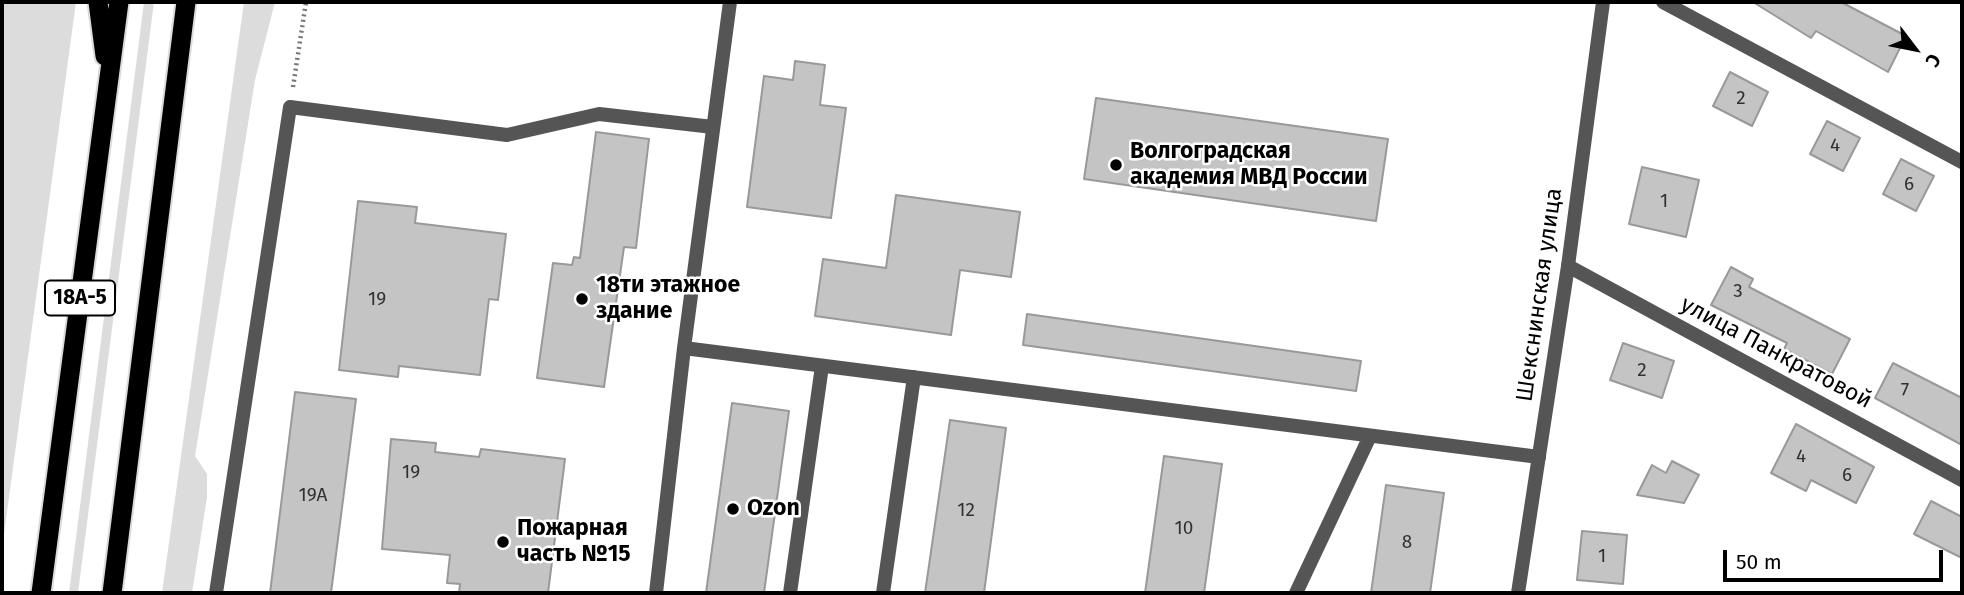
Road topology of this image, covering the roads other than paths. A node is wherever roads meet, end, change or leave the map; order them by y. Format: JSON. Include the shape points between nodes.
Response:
{"nodes":[{"id":1,"x":98,"y":2,"type":"edge"},
{"id":2,"x":119,"y":2,"type":"edge"},
{"id":3,"x":186,"y":2,"type":"edge"},
{"id":4,"x":730,"y":2,"type":"edge"},
{"id":5,"x":1603,"y":2,"type":"edge"},
{"id":6,"x":1663,"y":2,"type":"edge"},
{"id":7,"x":108,"y":88,"type":"junction"},
{"id":8,"x":713,"y":127,"type":"junction"},
{"id":9,"x":1962,"y":162,"type":"edge"},
{"id":10,"x":1568,"y":266,"type":"junction"},
{"id":11,"x":684,"y":348,"type":"junction"},
{"id":12,"x":822,"y":366,"type":"junction"},
{"id":13,"x":914,"y":377,"type":"junction"},
{"id":14,"x":1370,"y":436,"type":"junction"},
{"id":15,"x":1539,"y":457,"type":"junction"},
{"id":16,"x":1962,"y":480,"type":"edge"},
{"id":17,"x":41,"y":593,"type":"edge"},
{"id":18,"x":112,"y":593,"type":"edge"},
{"id":19,"x":216,"y":593,"type":"edge"},
{"id":20,"x":656,"y":593,"type":"edge"},
{"id":21,"x":790,"y":593,"type":"edge"},
{"id":22,"x":883,"y":593,"type":"edge"},
{"id":23,"x":1296,"y":593,"type":"edge"},
{"id":24,"x":1518,"y":593,"type":"edge"}],
"edges":[{"from":1,"to":7,"type":"highway"},
{"from":2,"to":7,"type":"highway","number":"18А-5"},
{"from":3,"to":18,"type":"highway","number":"18А-5"},
{"from":4,"to":8,"type":"street"},
{"from":5,"to":10,"type":"street","name":"Шекснинская улица"},
{"from":6,"to":9,"type":"street"},
{"from":7,"to":17,"type":"highway","number":"18А-5"},
{"from":8,"to":11,"type":"street"},
{"from":8,"to":19,"type":"street","via":[[599,114],[507,135],[290,107]]},
{"from":10,"to":15,"type":"street","name":"Шекснинская улица"},
{"from":10,"to":16,"type":"street","name":"улица Панкратовой"},
{"from":11,"to":12,"type":"street"},
{"from":11,"to":20,"type":"street"},
{"from":12,"to":13,"type":"street"},
{"from":12,"to":21,"type":"street"},
{"from":13,"to":14,"type":"street"},
{"from":13,"to":22,"type":"street"},
{"from":14,"to":15,"type":"street"},
{"from":14,"to":23,"type":"street"},
{"from":15,"to":24,"type":"street","name":"Шекснинская улица"}]}
